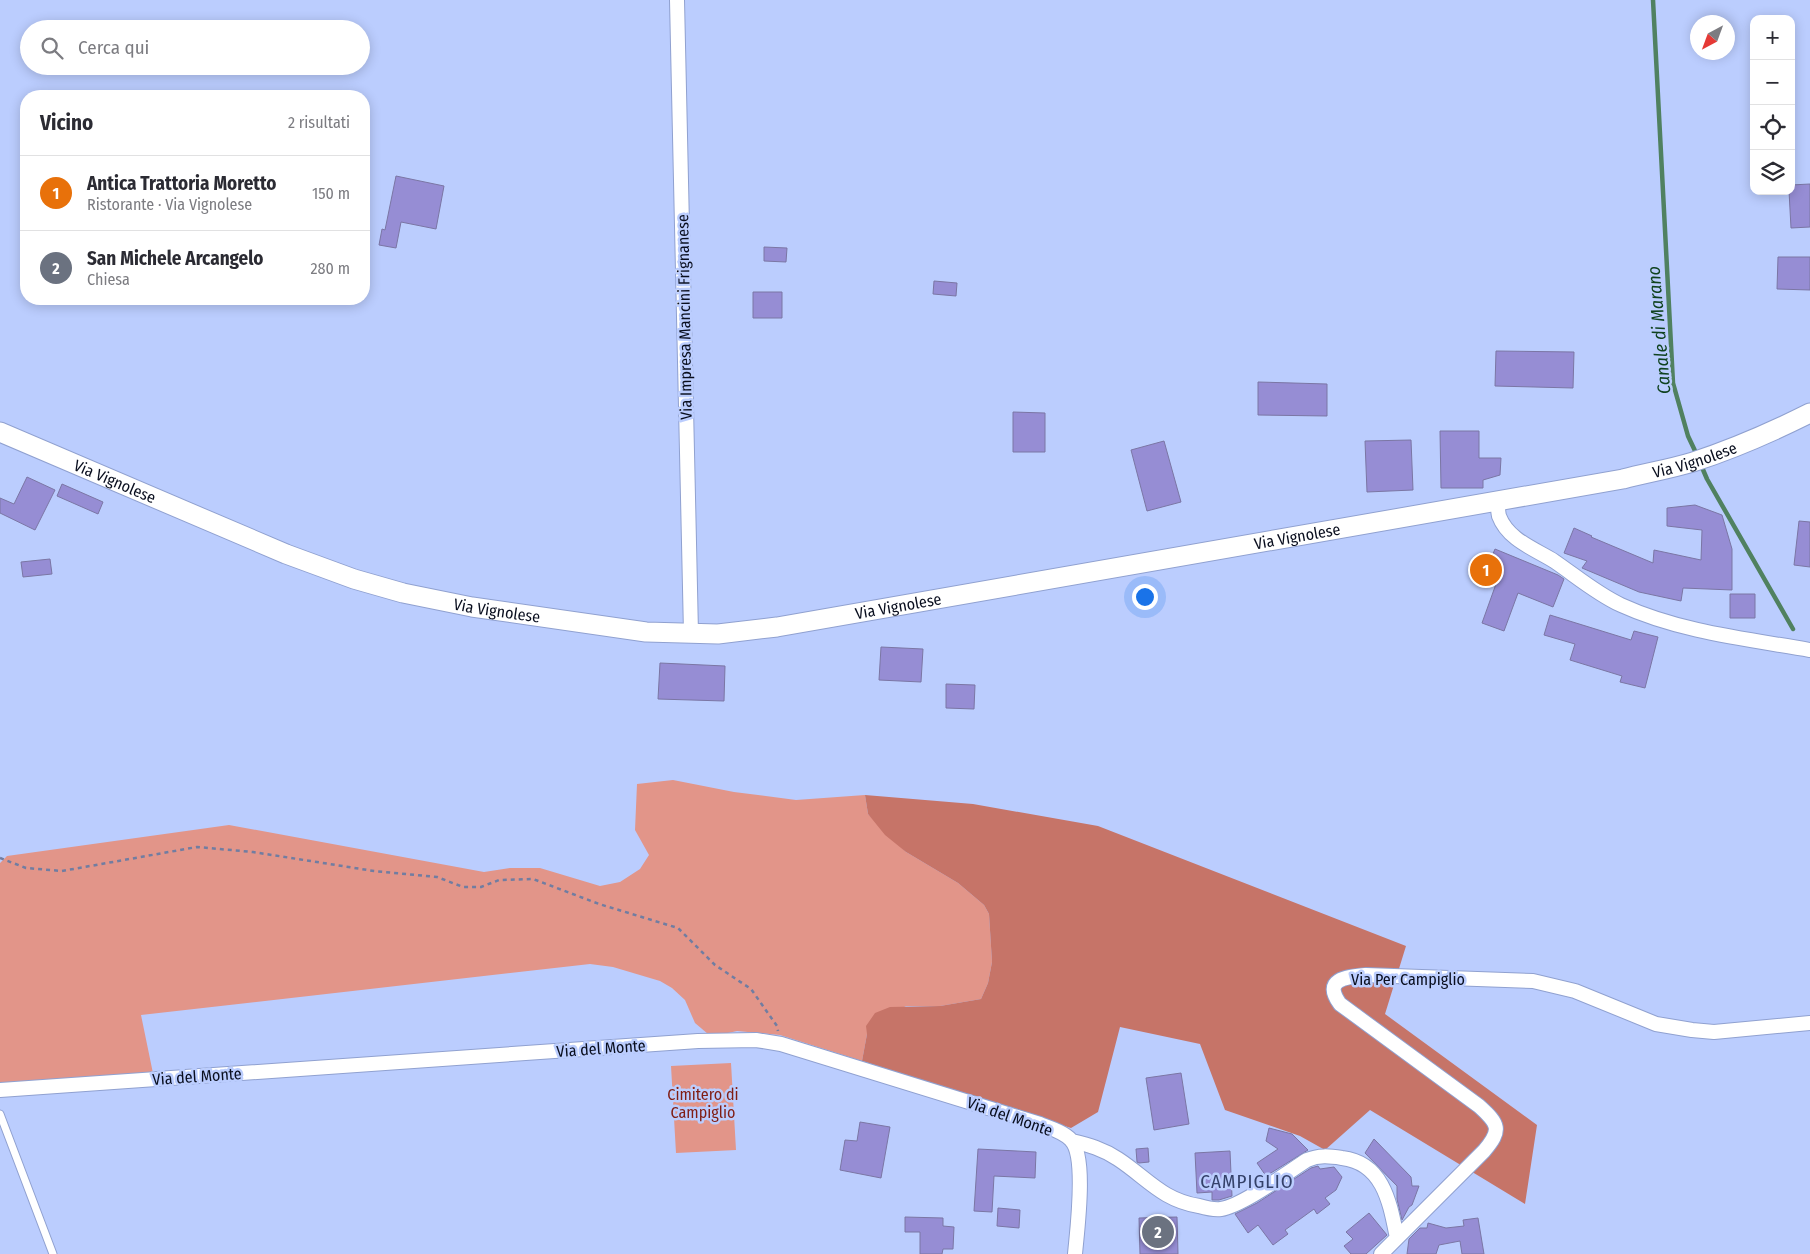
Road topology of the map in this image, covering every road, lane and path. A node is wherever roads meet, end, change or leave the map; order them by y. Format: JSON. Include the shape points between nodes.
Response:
{"nodes":[{"id":1,"x":677,"y":0,"type":"edge"},
{"id":2,"x":1810,"y":414,"type":"edge"},
{"id":3,"x":0,"y":432,"type":"edge"},
{"id":4,"x":1497,"y":501,"type":"junction"},
{"id":5,"x":691,"y":633,"type":"junction"},
{"id":6,"x":1810,"y":650,"type":"edge"},
{"id":7,"x":0,"y":858,"type":"edge"},
{"id":8,"x":1810,"y":1023,"type":"edge"},
{"id":9,"x":781,"y":1044,"type":"junction"},
{"id":10,"x":0,"y":1090,"type":"edge"},
{"id":11,"x":0,"y":1114,"type":"edge"},
{"id":12,"x":1072,"y":1141,"type":"junction"},
{"id":13,"x":1397,"y":1238,"type":"junction"},
{"id":14,"x":53,"y":1254,"type":"edge"},
{"id":15,"x":1075,"y":1254,"type":"edge"},
{"id":16,"x":1382,"y":1254,"type":"edge"}],
"edges":[{"from":1,"to":5,"type":"street","name":"Via Impresa Mancini Frignanese"},
{"from":2,"to":4,"type":"main road","name":"Via Vignolese","via":[[1692,462],[1623,479]]},
{"from":3,"to":5,"type":"main road","name":"Via Vignolese","via":[[286,554],[402,593],[472,607],[646,632]]},
{"from":4,"to":5,"type":"main road","name":"Via Vignolese","via":[[777,627],[718,634]]},
{"from":4,"to":6,"type":"street","via":[[1499,516],[1518,540],[1621,605],[1706,632]]},
{"from":7,"to":9,"type":"path","via":[[26,868],[62,871],[197,847],[437,877],[463,887],[482,887],[499,880],[533,879],[599,904],[678,928],[715,965],[751,989],[777,1026]]},
{"from":8,"to":13,"type":"street","name":"Via Per Campiglio","via":[[1714,1032],[1692,1030],[1656,1024],[1575,990],[1533,981],[1366,976],[1342,979],[1335,983],[1333,989],[1340,1004],[1479,1106],[1496,1124],[1497,1132],[1489,1145]]},
{"from":9,"to":10,"type":"street","name":"Via del Monte","via":[[756,1040],[698,1041]]},
{"from":9,"to":12,"type":"street","name":"Via del Monte","via":[[1040,1124]]},
{"from":11,"to":14,"type":"lane"},
{"from":12,"to":13,"type":"street","via":[[1094,1146],[1114,1156],[1163,1194],[1211,1209],[1222,1209],[1244,1199],[1316,1156],[1349,1159],[1369,1170],[1383,1187]]},
{"from":12,"to":15,"type":"street","name":"Via del Monte","via":[[1080,1181]]},
{"from":13,"to":16,"type":"street","name":"Via Per Campiglio"}]}
